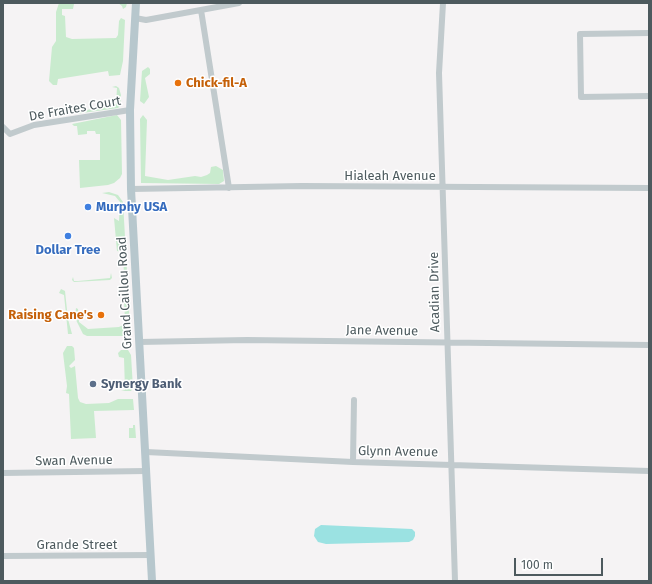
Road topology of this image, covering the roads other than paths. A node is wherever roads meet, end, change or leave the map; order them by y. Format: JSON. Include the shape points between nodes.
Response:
{"nodes":[{"id":1,"x":136,"y":3,"type":"edge"},
{"id":2,"x":240,"y":3,"type":"edge"},
{"id":3,"x":443,"y":3,"type":"edge"},
{"id":4,"x":201,"y":10,"type":"junction"},
{"id":5,"x":135,"y":18,"type":"junction"},
{"id":6,"x":649,"y":33,"type":"edge"},
{"id":7,"x":649,"y":96,"type":"edge"},
{"id":8,"x":130,"y":110,"type":"junction"},
{"id":9,"x":3,"y":127,"type":"edge"},
{"id":10,"x":442,"y":187,"type":"junction"},
{"id":11,"x":229,"y":188,"type":"junction"},
{"id":12,"x":649,"y":188,"type":"edge"},
{"id":13,"x":131,"y":189,"type":"junction"},
{"id":14,"x":139,"y":342,"type":"junction"},
{"id":15,"x":447,"y":343,"type":"junction"},
{"id":16,"x":649,"y":345,"type":"edge"},
{"id":17,"x":354,"y":400,"type":"dead end"},
{"id":18,"x":146,"y":452,"type":"junction"},
{"id":19,"x":353,"y":462,"type":"junction"},
{"id":20,"x":450,"y":464,"type":"junction"},
{"id":21,"x":146,"y":471,"type":"junction"},
{"id":22,"x":649,"y":471,"type":"edge"},
{"id":23,"x":3,"y":473,"type":"edge"},
{"id":24,"x":151,"y":555,"type":"junction"},
{"id":25,"x":3,"y":556,"type":"edge"},
{"id":26,"x":152,"y":581,"type":"edge"},
{"id":27,"x":455,"y":581,"type":"edge"}],
"edges":[{"from":1,"to":5,"type":"main road","name":"Grand Caillou Road"},
{"from":2,"to":4,"type":"street"},
{"from":3,"to":10,"type":"street","name":"Acadian Drive","via":[[439,73]]},
{"from":4,"to":5,"type":"street","via":[[146,20]]},
{"from":4,"to":11,"type":"street"},
{"from":5,"to":8,"type":"main road","name":"Grand Caillou Road"},
{"from":6,"to":7,"type":"street","via":[[580,34],[581,96]]},
{"from":8,"to":9,"type":"street","name":"De Fraites Court","via":[[34,125],[10,134]]},
{"from":8,"to":13,"type":"main road","name":"Grand Caillou Road"},
{"from":10,"to":11,"type":"street","name":"Hialeah Avenue"},
{"from":10,"to":12,"type":"street","name":"Hialeah Avenue"},
{"from":10,"to":15,"type":"street","name":"Acadian Drive"},
{"from":11,"to":13,"type":"street","name":"Hialeah Avenue"},
{"from":13,"to":14,"type":"main road","name":"Grand Caillou Road"},
{"from":14,"to":15,"type":"street","name":"Jane Avenue","via":[[255,340]]},
{"from":14,"to":18,"type":"main road","name":"Grand Caillou Road"},
{"from":15,"to":16,"type":"street","name":"Jane Avenue"},
{"from":15,"to":20,"type":"street","name":"Acadian Drive"},
{"from":17,"to":19,"type":"street"},
{"from":18,"to":19,"type":"street","name":"Glynn Avenue"},
{"from":18,"to":21,"type":"main road","name":"Grand Caillou Road"},
{"from":19,"to":20,"type":"street","name":"Glynn Avenue"},
{"from":20,"to":22,"type":"street","name":"Glynn Avenue"},
{"from":20,"to":27,"type":"street","name":"Acadian Drive"},
{"from":21,"to":23,"type":"street","name":"Swan Avenue"},
{"from":21,"to":24,"type":"main road","name":"Grand Caillou Road"},
{"from":24,"to":25,"type":"street","name":"Grande Street"},
{"from":24,"to":26,"type":"main road","name":"Grand Caillou Road"}]}
